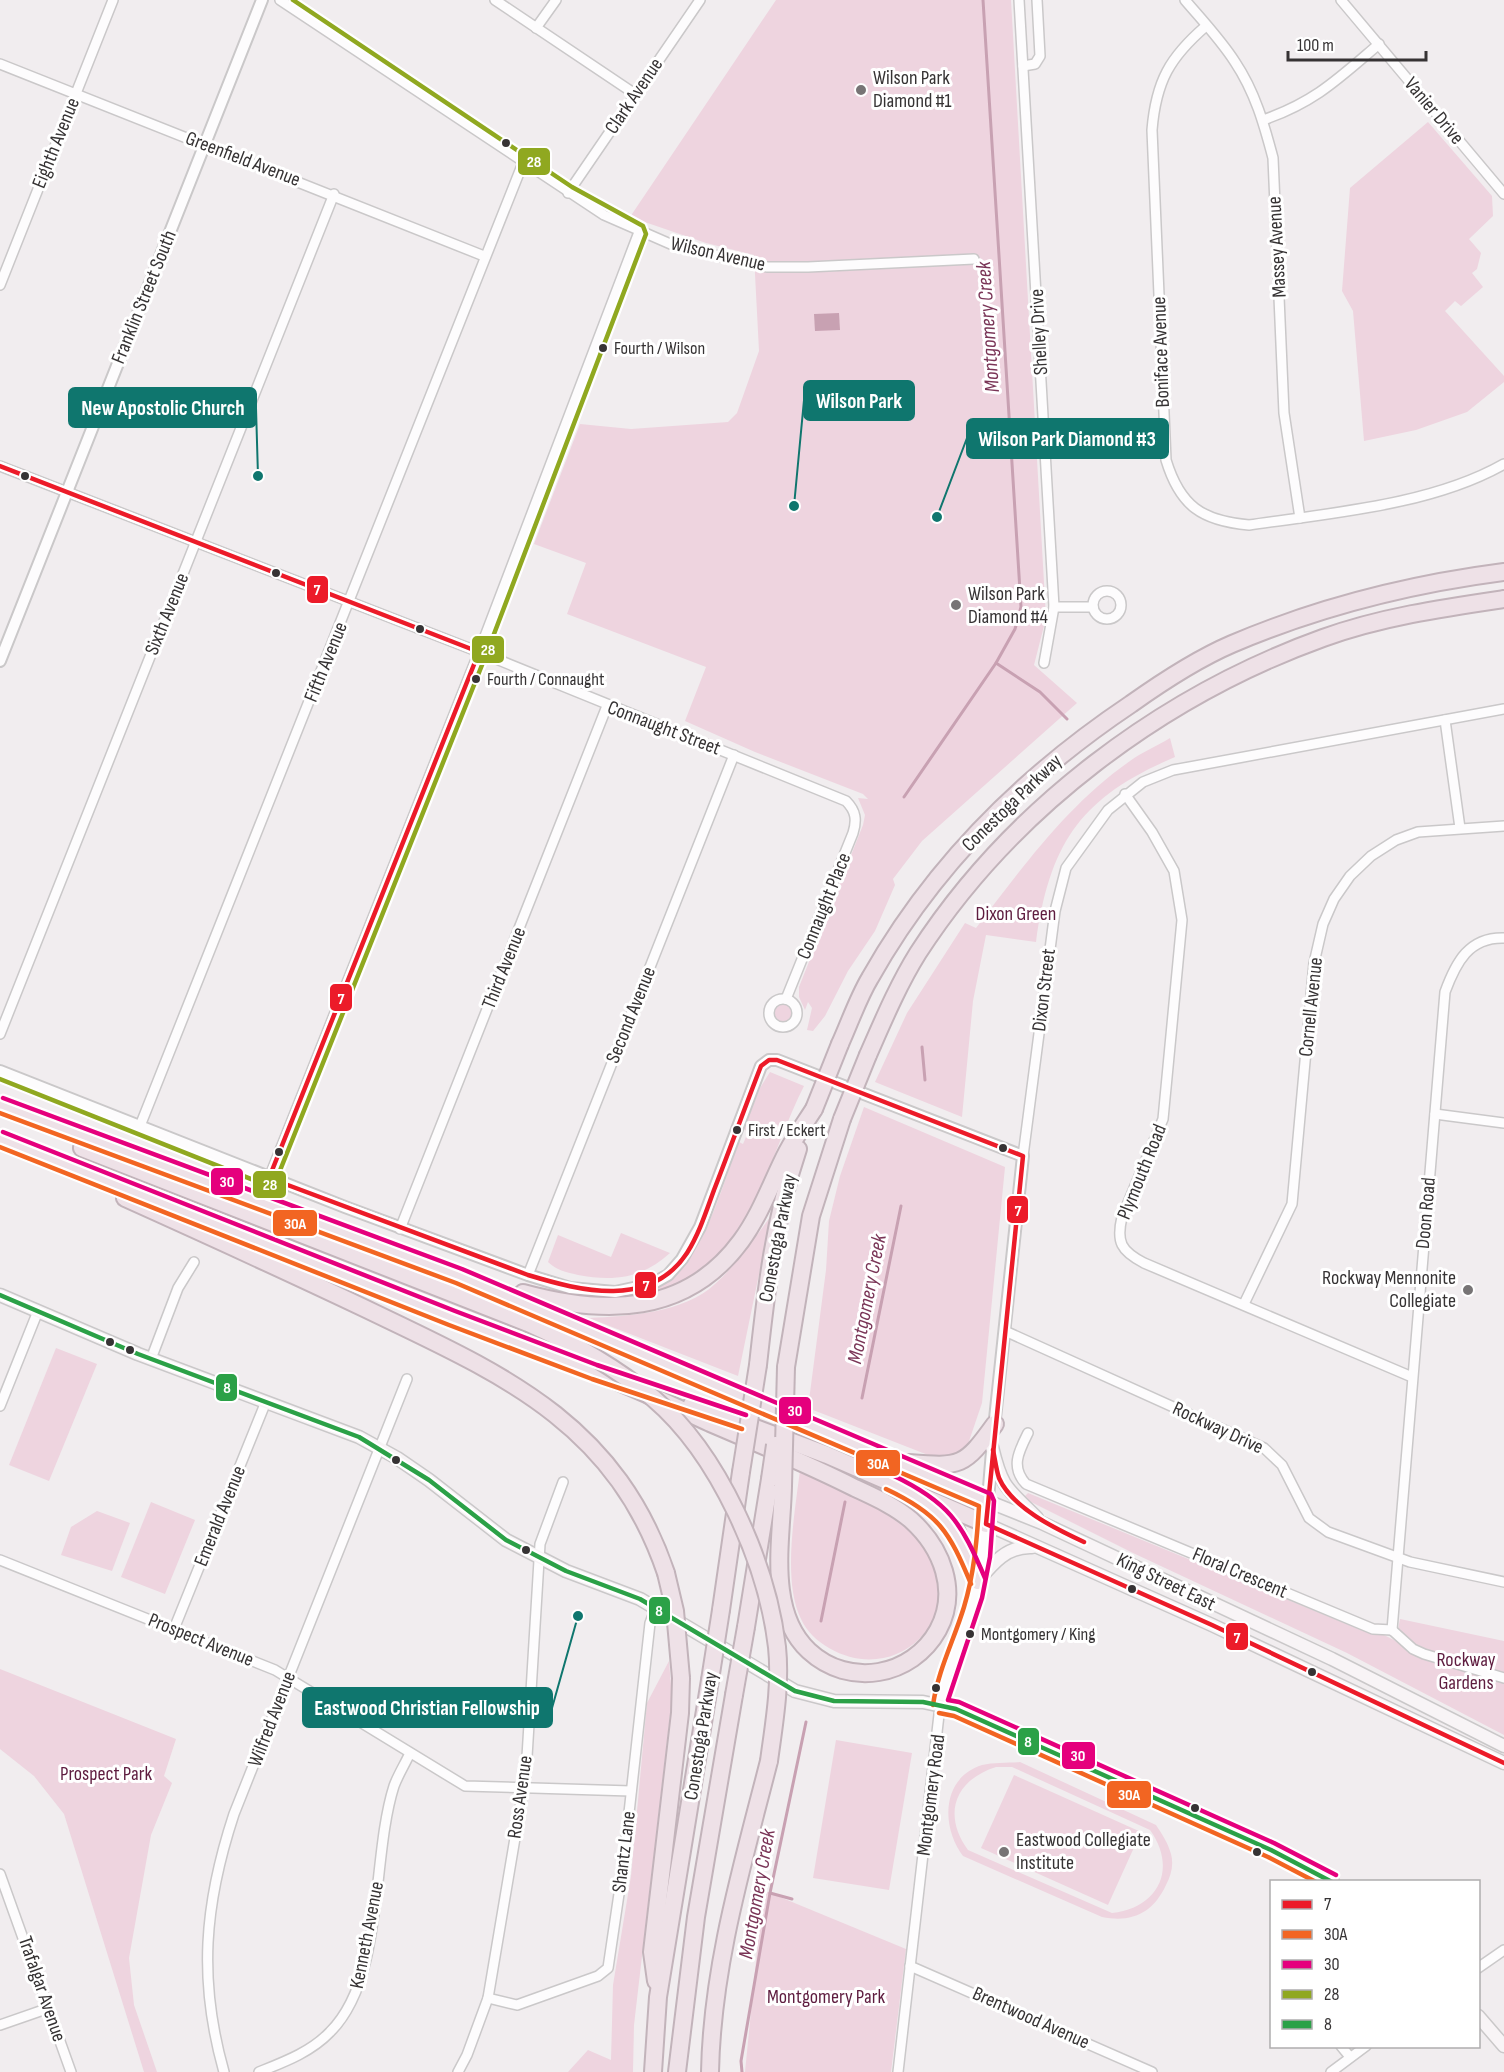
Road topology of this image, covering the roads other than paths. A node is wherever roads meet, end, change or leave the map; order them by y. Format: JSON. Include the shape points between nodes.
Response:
{"nodes":[{"id":1,"x":113,"y":0,"type":"edge"},
{"id":2,"x":262,"y":0,"type":"edge"},
{"id":3,"x":280,"y":0,"type":"edge"},
{"id":4,"x":495,"y":0,"type":"edge"},
{"id":5,"x":556,"y":0,"type":"edge"},
{"id":6,"x":700,"y":0,"type":"edge"},
{"id":7,"x":1019,"y":0,"type":"edge"},
{"id":8,"x":1037,"y":0,"type":"edge"},
{"id":9,"x":1185,"y":0,"type":"edge"},
{"id":10,"x":1341,"y":0,"type":"edge"},
{"id":11,"x":1206,"y":26,"type":"junction"},
{"id":12,"x":536,"y":28,"type":"junction"},
{"id":13,"x":1379,"y":44,"type":"junction"},
{"id":14,"x":0,"y":64,"type":"edge"},
{"id":15,"x":1023,"y":66,"type":"junction"},
{"id":16,"x":76,"y":93,"type":"junction"},
{"id":17,"x":635,"y":94,"type":"junction"},
{"id":18,"x":1263,"y":120,"type":"junction"},
{"id":19,"x":204,"y":144,"type":"junction"},
{"id":20,"x":523,"y":163,"type":"junction"},
{"id":21,"x":568,"y":193,"type":"junction"},
{"id":22,"x":333,"y":194,"type":"junction"},
{"id":23,"x":1504,"y":194,"type":"edge"},
{"id":24,"x":639,"y":232,"type":"junction"},
{"id":25,"x":484,"y":256,"type":"junction"},
{"id":26,"x":974,"y":259,"type":"dead end"},
{"id":27,"x":0,"y":285,"type":"edge"},
{"id":28,"x":1504,"y":464,"type":"edge"},
{"id":29,"x":0,"y":466,"type":"edge"},
{"id":30,"x":67,"y":492,"type":"junction"},
{"id":31,"x":1300,"y":518,"type":"junction"},
{"id":32,"x":195,"y":544,"type":"junction"},
{"id":33,"x":1504,"y":572,"type":"edge"},
{"id":34,"x":1504,"y":599,"type":"edge"},
{"id":35,"x":349,"y":603,"type":"junction"},
{"id":36,"x":1054,"y":607,"type":"junction"},
{"id":37,"x":1093,"y":607,"type":"dead end"},
{"id":38,"x":479,"y":652,"type":"junction"},
{"id":39,"x":0,"y":661,"type":"edge"},
{"id":40,"x":1044,"y":663,"type":"dead end"},
{"id":41,"x":607,"y":706,"type":"junction"},
{"id":42,"x":1504,"y":709,"type":"edge"},
{"id":43,"x":1445,"y":720,"type":"junction"},
{"id":44,"x":734,"y":755,"type":"junction"},
{"id":45,"x":1125,"y":794,"type":"junction"},
{"id":46,"x":854,"y":812,"type":"joint"},
{"id":47,"x":1504,"y":826,"type":"edge"},
{"id":48,"x":1460,"y":828,"type":"junction"},
{"id":49,"x":1504,"y":938,"type":"edge"},
{"id":50,"x":786,"y":999,"type":"dead end"},
{"id":51,"x":0,"y":1034,"type":"edge"},
{"id":52,"x":0,"y":1071,"type":"edge"},
{"id":53,"x":0,"y":1105,"type":"edge"},
{"id":54,"x":814,"y":1109,"type":"junction"},
{"id":55,"x":0,"y":1112,"type":"edge"},
{"id":56,"x":1435,"y":1114,"type":"junction"},
{"id":57,"x":1504,"y":1123,"type":"edge"},
{"id":58,"x":140,"y":1126,"type":"junction"},
{"id":59,"x":0,"y":1139,"type":"edge"},
{"id":60,"x":1023,"y":1156,"type":"junction"},
{"id":61,"x":46,"y":1159,"type":"junction"},
{"id":62,"x":269,"y":1178,"type":"junction"},
{"id":63,"x":400,"y":1229,"type":"junction"},
{"id":64,"x":194,"y":1262,"type":"dead end"},
{"id":65,"x":528,"y":1275,"type":"junction"},
{"id":66,"x":459,"y":1276,"type":"junction"},
{"id":67,"x":0,"y":1295,"type":"edge"},
{"id":68,"x":1244,"y":1304,"type":"junction"},
{"id":69,"x":38,"y":1311,"type":"junction"},
{"id":70,"x":1005,"y":1331,"type":"junction"},
{"id":71,"x":151,"y":1359,"type":"junction"},
{"id":72,"x":594,"y":1372,"type":"junction"},
{"id":73,"x":1412,"y":1377,"type":"junction"},
{"id":74,"x":407,"y":1380,"type":"dead end"},
{"id":75,"x":265,"y":1404,"type":"junction"},
{"id":76,"x":0,"y":1406,"type":"edge"},
{"id":77,"x":995,"y":1424,"type":"junction"},
{"id":78,"x":1028,"y":1433,"type":"dead end"},
{"id":79,"x":992,"y":1447,"type":"junction"},
{"id":80,"x":380,"y":1449,"type":"junction"},
{"id":81,"x":896,"y":1462,"type":"junction"},
{"id":82,"x":563,"y":1482,"type":"dead end"},
{"id":83,"x":777,"y":1483,"type":"junction"},
{"id":84,"x":923,"y":1497,"type":"junction"},
{"id":85,"x":987,"y":1501,"type":"junction"},
{"id":86,"x":1042,"y":1523,"type":"junction"},
{"id":87,"x":986,"y":1524,"type":"junction"},
{"id":88,"x":1037,"y":1547,"type":"junction"},
{"id":89,"x":1399,"y":1558,"type":"junction"},
{"id":90,"x":539,"y":1559,"type":"junction"},
{"id":91,"x":0,"y":1560,"type":"edge"},
{"id":92,"x":978,"y":1581,"type":"junction"},
{"id":93,"x":1504,"y":1582,"type":"edge"},
{"id":94,"x":656,"y":1607,"type":"junction"},
{"id":95,"x":174,"y":1629,"type":"junction"},
{"id":96,"x":1392,"y":1630,"type":"junction"},
{"id":97,"x":288,"y":1677,"type":"junction"},
{"id":98,"x":1504,"y":1678,"type":"edge"},
{"id":99,"x":940,"y":1706,"type":"junction"},
{"id":100,"x":1504,"y":1746,"type":"edge"},
{"id":101,"x":410,"y":1753,"type":"junction"},
{"id":102,"x":1504,"y":1763,"type":"edge"},
{"id":103,"x":524,"y":1789,"type":"junction"},
{"id":104,"x":631,"y":1791,"type":"junction"},
{"id":105,"x":0,"y":1874,"type":"edge"},
{"id":106,"x":1331,"y":1880,"type":"edge"},
{"id":107,"x":1504,"y":1950,"type":"edge"},
{"id":108,"x":910,"y":1966,"type":"junction"},
{"id":109,"x":1480,"y":1967,"type":"edge"},
{"id":110,"x":658,"y":1997,"type":"junction"},
{"id":111,"x":488,"y":1998,"type":"junction"},
{"id":112,"x":49,"y":2008,"type":"junction"},
{"id":113,"x":1480,"y":2017,"type":"edge"},
{"id":114,"x":0,"y":2025,"type":"edge"},
{"id":115,"x":1504,"y":2046,"type":"edge"},
{"id":116,"x":1343,"y":2048,"type":"edge"},
{"id":117,"x":1363,"y":2048,"type":"edge"},
{"id":118,"x":1350,"y":2057,"type":"junction"},
{"id":119,"x":71,"y":2072,"type":"edge"},
{"id":120,"x":224,"y":2072,"type":"edge"},
{"id":121,"x":259,"y":2072,"type":"edge"},
{"id":122,"x":458,"y":2072,"type":"edge"},
{"id":123,"x":653,"y":2072,"type":"edge"},
{"id":124,"x":677,"y":2072,"type":"edge"},
{"id":125,"x":710,"y":2072,"type":"edge"},
{"id":126,"x":898,"y":2072,"type":"edge"},
{"id":127,"x":1152,"y":2072,"type":"edge"},
{"id":128,"x":1331,"y":2072,"type":"edge"}],
"edges":[{"from":1,"to":16,"type":"street","name":"Eighth Avenue"},
{"from":2,"to":19,"type":"street","name":"Franklin Street South"},
{"from":3,"to":20,"type":"street","name":"Wilson Avenue"},
{"from":4,"to":12,"type":"street"},
{"from":5,"to":12,"type":"street"},
{"from":6,"to":17,"type":"street","name":"Clark Avenue"},
{"from":7,"to":15,"type":"street","name":"Shelley Drive"},
{"from":8,"to":15,"type":"street","via":[[1040,56],[1035,64]]},
{"from":9,"to":11,"type":"street","name":"Massey Avenue"},
{"from":10,"to":13,"type":"street","name":"Vanier Drive"},
{"from":11,"to":18,"type":"street","name":"Massey Avenue","via":[[1235,62]]},
{"from":11,"to":31,"type":"street","name":"Boniface Avenue","via":[[1174,57],[1154,108],[1166,460],[1173,485],[1194,510],[1224,523],[1249,525]]},
{"from":12,"to":17,"type":"street"},
{"from":13,"to":18,"type":"street","via":[[1316,97]]},
{"from":13,"to":23,"type":"street","name":"Vanier Drive"},
{"from":14,"to":16,"type":"street","name":"Greenfield Avenue"},
{"from":15,"to":36,"type":"street","name":"Shelley Drive"},
{"from":16,"to":19,"type":"street","name":"Greenfield Avenue"},
{"from":16,"to":27,"type":"street","name":"Eighth Avenue"},
{"from":17,"to":21,"type":"street","name":"Clark Avenue"},
{"from":18,"to":31,"type":"street","name":"Massey Avenue","via":[[1273,158],[1284,413]]},
{"from":19,"to":22,"type":"street","name":"Greenfield Avenue"},
{"from":19,"to":30,"type":"street","name":"Franklin Street South"},
{"from":20,"to":21,"type":"street","name":"Wilson Avenue"},
{"from":20,"to":25,"type":"street","name":"Fifth Avenue"},
{"from":21,"to":24,"type":"street","name":"Wilson Avenue"},
{"from":22,"to":25,"type":"street","name":"Greenfield Avenue"},
{"from":22,"to":32,"type":"street","name":"Sixth Avenue"},
{"from":24,"to":26,"type":"street","name":"Wilson Avenue","via":[[696,252],[767,267]]},
{"from":24,"to":38,"type":"street"},
{"from":25,"to":35,"type":"street","name":"Fifth Avenue"},
{"from":28,"to":31,"type":"street","name":"Boniface Avenue","via":[[1445,490]]},
{"from":29,"to":30,"type":"street","name":"Connaught Street"},
{"from":30,"to":32,"type":"street","name":"Connaught Street"},
{"from":30,"to":39,"type":"street","name":"Franklin Street South"},
{"from":32,"to":35,"type":"street","name":"Connaught Street"},
{"from":32,"to":51,"type":"street","name":"Sixth Avenue"},
{"from":33,"to":54,"type":"highway","name":"Conestoga Parkway","bridge":true,"via":[[1397,590],[1316,612],[1252,636],[1156,687],[1096,727],[998,811],[942,872],[869,979]]},
{"from":34,"to":83,"type":"highway","name":"Conestoga Parkway","bridge":true,"via":[[1401,615],[1323,638],[1239,673],[1171,712],[1058,793],[999,850],[954,903],[917,955],[868,1055],[842,1119],[811,1216],[786,1367]]},
{"from":35,"to":38,"type":"street","name":"Connaught Street"},
{"from":35,"to":58,"type":"street","name":"Fifth Avenue"},
{"from":36,"to":37,"type":"street"},
{"from":36,"to":40,"type":"street","name":"Shelley Drive"},
{"from":38,"to":41,"type":"street","name":"Connaught Street"},
{"from":38,"to":62,"type":"street"},
{"from":41,"to":44,"type":"street","name":"Connaught Street"},
{"from":41,"to":63,"type":"street","name":"Third Avenue"},
{"from":42,"to":43,"type":"street","name":"Dixon Street"},
{"from":43,"to":45,"type":"street","name":"Dixon Street","via":[[1173,770]]},
{"from":43,"to":48,"type":"street"},
{"from":44,"to":46,"type":"street","name":"Connaught Street","via":[[846,801]]},
{"from":44,"to":65,"type":"street","name":"Second Avenue"},
{"from":45,"to":60,"type":"street","name":"Dixon Street","via":[[1095,826],[1066,868],[1053,923]]},
{"from":45,"to":68,"type":"street","name":"Plymouth Road","via":[[1174,871],[1182,921],[1163,1119],[1122,1217],[1120,1240],[1130,1256]]},
{"from":46,"to":50,"type":"street","name":"Connaught Place","via":[[853,833]]},
{"from":47,"to":48,"type":"street","name":"Cornell Avenue"},
{"from":48,"to":68,"type":"street","name":"Cornell Avenue","via":[[1418,832],[1396,840],[1371,856],[1334,899],[1323,924],[1314,963],[1292,1204]]},
{"from":49,"to":56,"type":"street","name":"Doon Road","via":[[1483,939],[1475,944],[1456,964],[1450,977],[1445,992]]},
{"from":52,"to":58,"type":"street"},
{"from":53,"to":66,"type":"highway"},
{"from":54,"to":66,"type":"highway","via":[[741,1241],[723,1261],[686,1288],[639,1304],[585,1307]]},
{"from":54,"to":110,"type":"highway","name":"Conestoga Parkway","bridge":true,"via":[[780,1206],[769,1265],[721,1610]]},
{"from":55,"to":125,"type":"highway","bridge":true,"via":[[571,1343],[654,1400],[686,1434],[720,1483],[760,1569],[777,1648],[777,1703],[769,1761],[727,1929],[715,2002]]},
{"from":56,"to":57,"type":"street"},
{"from":56,"to":73,"type":"street","name":"Doon Road"},
{"from":58,"to":62,"type":"street"},
{"from":59,"to":61,"type":"highway"},
{"from":60,"to":65,"type":"street","via":[[770,1060],[761,1066],[700,1227],[668,1275],[635,1290],[605,1292],[570,1288]]},
{"from":60,"to":70,"type":"street","name":"Dixon Street"},
{"from":61,"to":72,"type":"highway","via":[[110,1180]]},
{"from":61,"to":110,"type":"highway","bridge":true,"via":[[497,1374],[538,1399],[596,1452],[624,1484],[644,1518],[666,1573],[675,1611],[681,1678],[652,1953]]},
{"from":62,"to":63,"type":"street"},
{"from":63,"to":65,"type":"street"},
{"from":64,"to":71,"type":"street","via":[[178,1288]]},
{"from":66,"to":81,"type":"highway"},
{"from":67,"to":69,"type":"main road"},
{"from":68,"to":73,"type":"street","name":"Plymouth Road"},
{"from":69,"to":71,"type":"main road"},
{"from":69,"to":76,"type":"street"},
{"from":70,"to":77,"type":"street","name":"Dixon Street"},
{"from":70,"to":89,"type":"street","name":"Rockway Drive","via":[[1263,1448],[1282,1465],[1309,1518],[1328,1532]]},
{"from":71,"to":75,"type":"main road"},
{"from":72,"to":83,"type":"highway","via":[[832,1476],[909,1518],[944,1566],[947,1600],[935,1635],[902,1667],[850,1673],[817,1658],[791,1629],[782,1593]]},
{"from":72,"to":84,"type":"highway","via":[[764,1430]]},
{"from":73,"to":89,"type":"street","name":"Doon Road"},
{"from":74,"to":80,"type":"street","name":"Wilfred Avenue"},
{"from":75,"to":80,"type":"main road","via":[[333,1426]]},
{"from":75,"to":95,"type":"street","name":"Emerald Avenue"},
{"from":77,"to":79,"type":"street","name":"Dixon Street"},
{"from":77,"to":81,"type":"highway","via":[[976,1451],[960,1463],[950,1466]]},
{"from":78,"to":96,"type":"street","name":"Floral Crescent","via":[[1017,1455],[1026,1484],[1373,1629]]},
{"from":79,"to":85,"type":"street","name":"Dixon Street"},
{"from":79,"to":86,"type":"main road","via":[[1005,1488]]},
{"from":80,"to":90,"type":"main road"},
{"from":80,"to":97,"type":"street","name":"Wilfred Avenue"},
{"from":81,"to":85,"type":"highway"},
{"from":82,"to":90,"type":"street","name":"Ross Avenue","via":[[540,1544]]},
{"from":83,"to":124,"type":"highway","name":"Conestoga Parkway","bridge":true,"via":[[746,1627],[696,1917]]},
{"from":84,"to":87,"type":"highway"},
{"from":84,"to":92,"type":"highway","via":[[956,1530]]},
{"from":85,"to":86,"type":"main road","name":"King Street East"},
{"from":85,"to":87,"type":"street","name":"Dixon Street"},
{"from":86,"to":100,"type":"main road","name":"King Street East","via":[[1332,1659]]},
{"from":87,"to":88,"type":"main road","name":"King Street East"},
{"from":87,"to":92,"type":"street","name":"Montgomery Road"},
{"from":88,"to":92,"type":"main road","via":[[1020,1547],[996,1559]]},
{"from":88,"to":102,"type":"main road","name":"King Street East"},
{"from":89,"to":93,"type":"street","name":"Rockway Drive"},
{"from":89,"to":96,"type":"street","name":"Doon Road"},
{"from":90,"to":94,"type":"main road"},
{"from":90,"to":103,"type":"street","name":"Ross Avenue"},
{"from":91,"to":95,"type":"street","name":"Prospect Avenue"},
{"from":92,"to":99,"type":"street","name":"Montgomery Road","via":[[961,1639],[942,1683]]},
{"from":94,"to":99,"type":"main road","via":[[795,1691],[834,1701],[923,1702]]},
{"from":94,"to":104,"type":"street","name":"Shantz Lane","via":[[650,1623]]},
{"from":95,"to":97,"type":"street","name":"Prospect Avenue"},
{"from":96,"to":98,"type":"street","via":[[1424,1654]]},
{"from":97,"to":101,"type":"street","name":"Prospect Avenue"},
{"from":97,"to":120,"type":"street","name":"Wilfred Avenue","via":[[220,1854],[207,1925],[208,1998]]},
{"from":99,"to":106,"type":"main road","via":[[956,1709]]},
{"from":99,"to":108,"type":"street","name":"Montgomery Road"},
{"from":101,"to":103,"type":"street","name":"Prospect Avenue","via":[[465,1786]]},
{"from":101,"to":121,"type":"street","name":"Kenneth Avenue","via":[[394,1786],[365,1963],[355,1996],[345,2016],[312,2047]]},
{"from":103,"to":104,"type":"street","name":"Prospect Avenue"},
{"from":103,"to":111,"type":"street","name":"Ross Avenue"},
{"from":104,"to":111,"type":"street","name":"Shantz Lane","via":[[608,1968],[598,1976],[518,2005]]},
{"from":105,"to":112,"type":"street","name":"Trafalgar Avenue"},
{"from":107,"to":109,"type":"street"},
{"from":108,"to":126,"type":"street","name":"Montgomery Road"},
{"from":108,"to":127,"type":"street","name":"Brentwood Avenue"},
{"from":110,"to":123,"type":"highway","name":"Conestoga Parkway"},
{"from":111,"to":122,"type":"street","name":"Ross Avenue"},
{"from":112,"to":114,"type":"street"},
{"from":112,"to":119,"type":"street","name":"Trafalgar Avenue"},
{"from":113,"to":115,"type":"main road"},
{"from":116,"to":118,"type":"street"},
{"from":117,"to":118,"type":"street"},
{"from":118,"to":128,"type":"street"}]}
